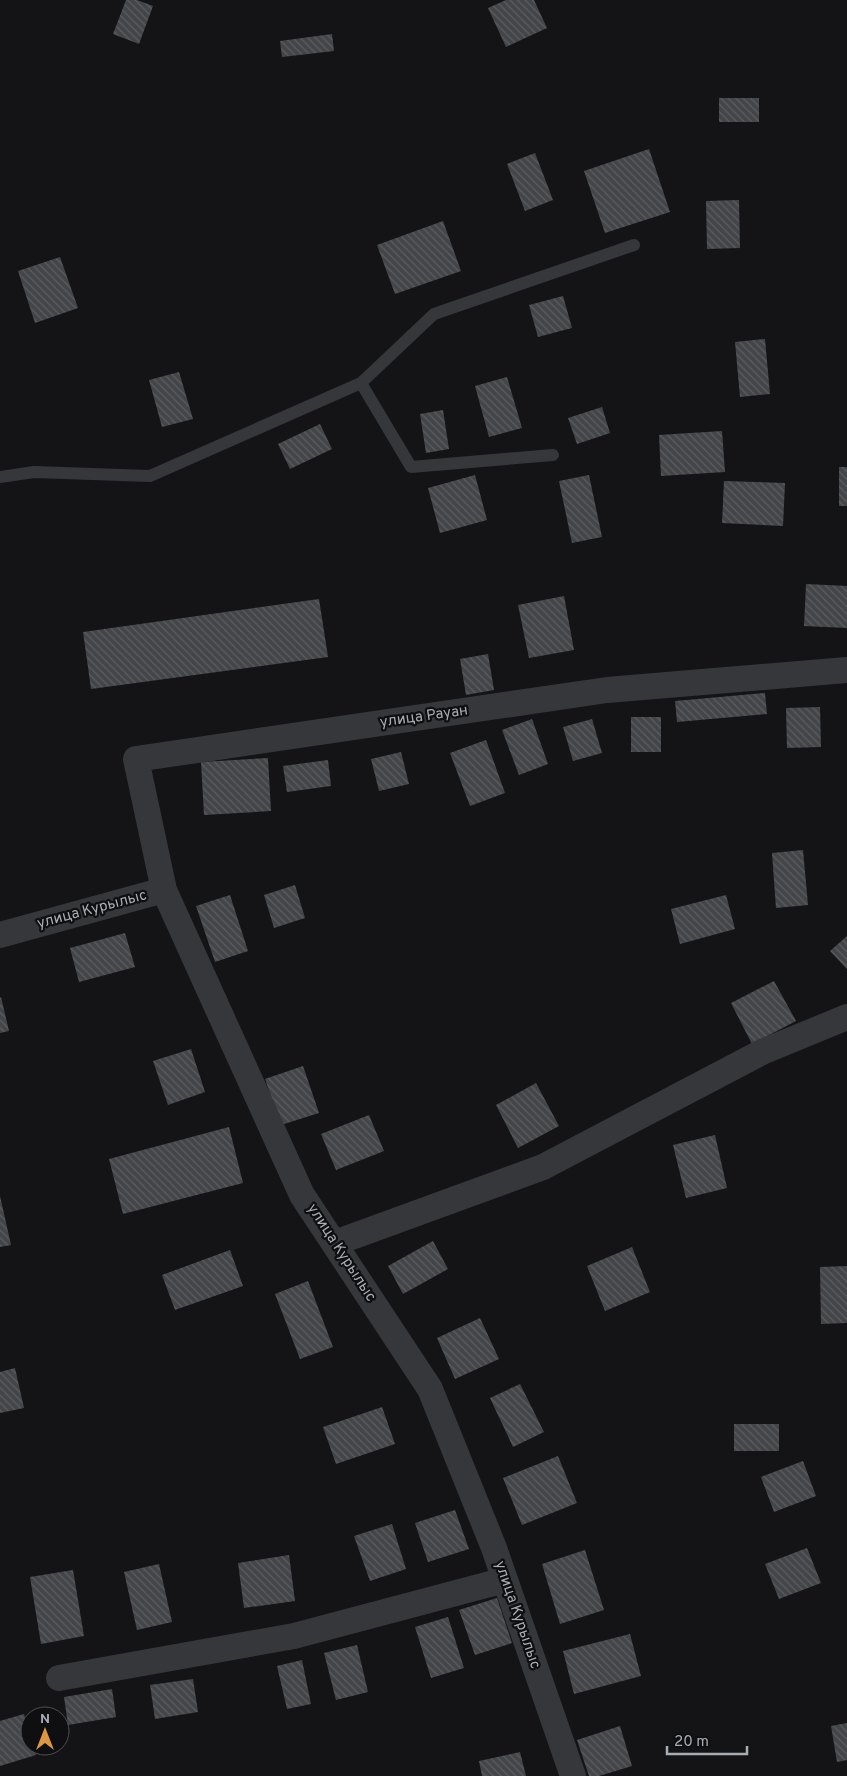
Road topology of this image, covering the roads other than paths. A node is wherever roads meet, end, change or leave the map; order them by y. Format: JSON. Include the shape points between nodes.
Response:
{"nodes":[{"id":1,"x":634,"y":246,"type":"dead end"},
{"id":2,"x":361,"y":383,"type":"junction"},
{"id":3,"x":553,"y":455,"type":"dead end"},
{"id":4,"x":0,"y":478,"type":"edge"},
{"id":5,"x":847,"y":670,"type":"edge"},
{"id":6,"x":164,"y":890,"type":"junction"},
{"id":7,"x":0,"y":935,"type":"edge"},
{"id":8,"x":847,"y":1017,"type":"edge"},
{"id":9,"x":335,"y":1243,"type":"junction"},
{"id":10,"x":505,"y":1580,"type":"junction"},
{"id":11,"x":59,"y":1678,"type":"dead end"},
{"id":12,"x":573,"y":1776,"type":"edge"}],
"edges":[{"from":1,"to":2,"type":"lane","via":[[434,314]]},
{"from":2,"to":3,"type":"lane","via":[[411,467]]},
{"from":2,"to":4,"type":"lane","via":[[150,476],[34,472]]},
{"from":5,"to":6,"type":"street","name":"улица Рауан","via":[[607,690],[136,759]]},
{"from":6,"to":7,"type":"street","name":"улица Курылыс"},
{"from":6,"to":9,"type":"street","name":"улица Курылыс","via":[[302,1195]]},
{"from":8,"to":9,"type":"street","via":[[762,1052],[543,1167]]},
{"from":9,"to":10,"type":"street","name":"улица Курылыс","via":[[430,1389]]},
{"from":10,"to":11,"type":"street","via":[[294,1636]]},
{"from":10,"to":12,"type":"street","name":"улица Курылыс"}]}
